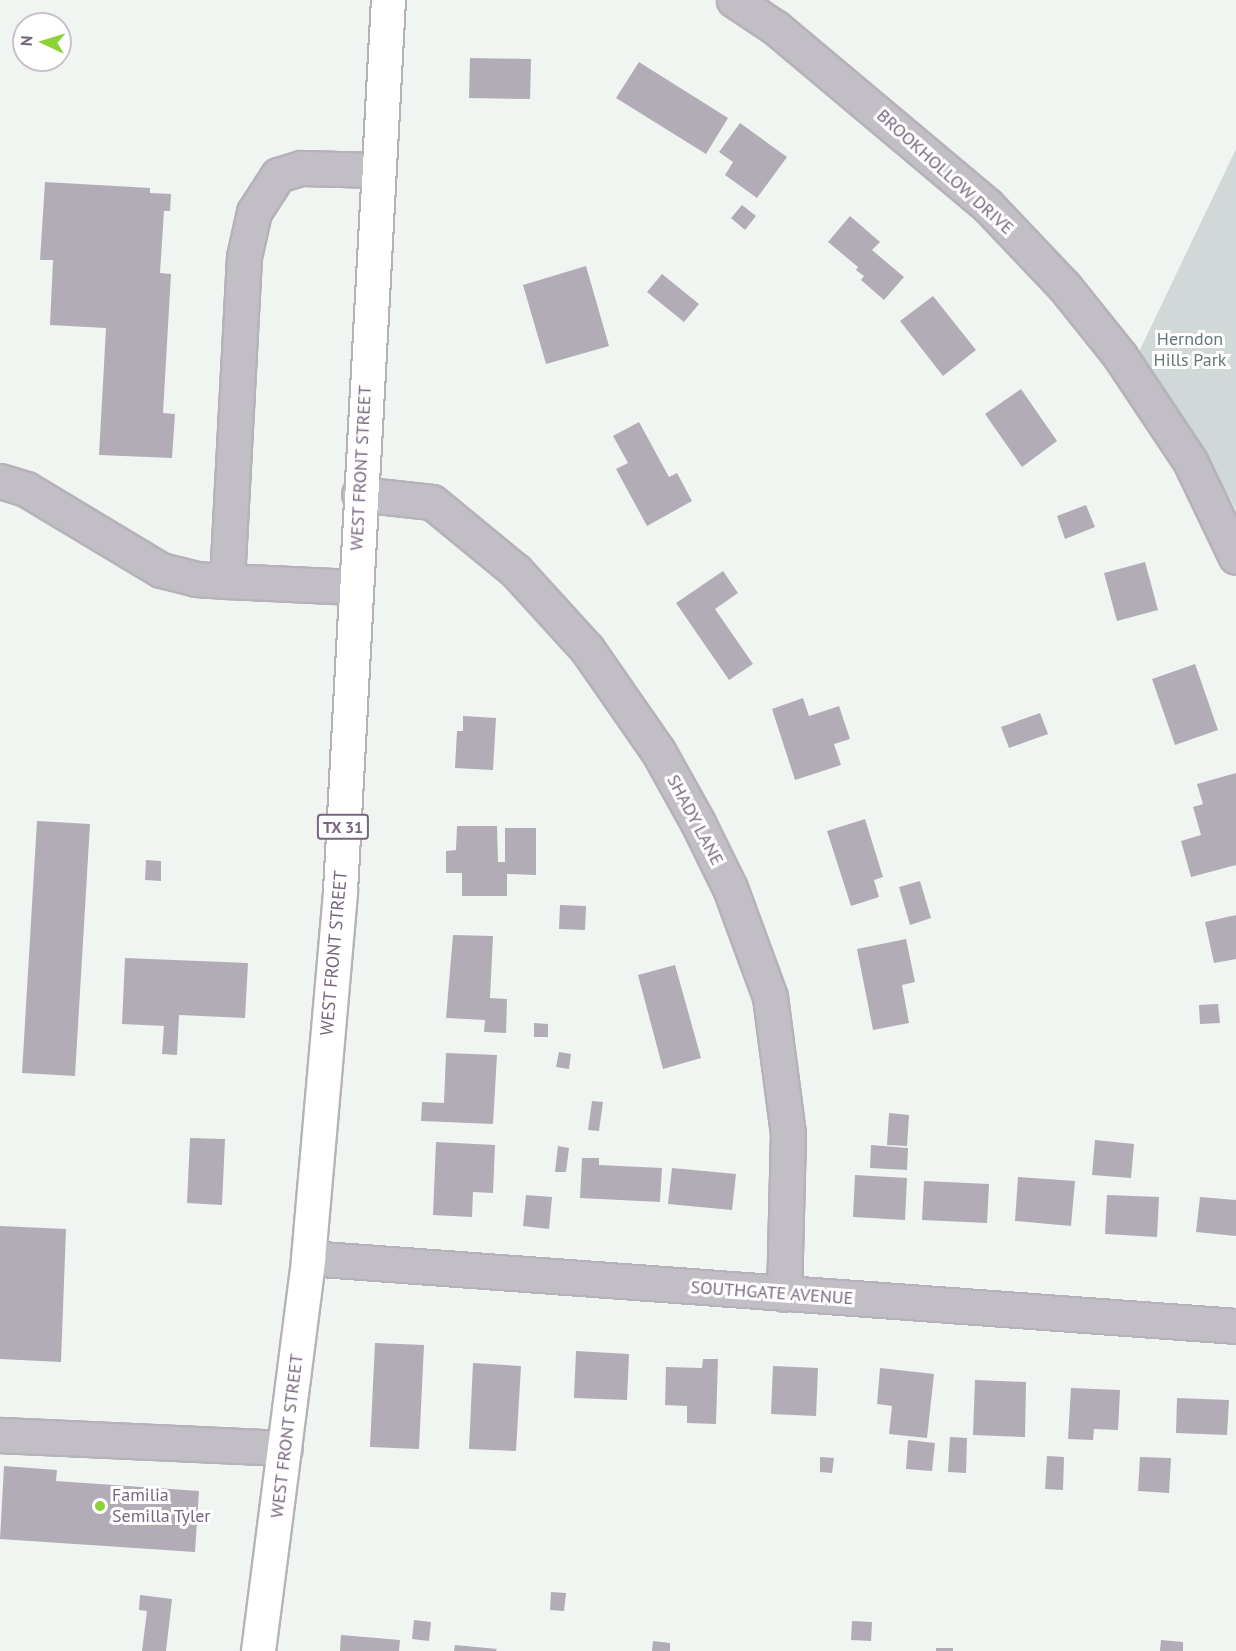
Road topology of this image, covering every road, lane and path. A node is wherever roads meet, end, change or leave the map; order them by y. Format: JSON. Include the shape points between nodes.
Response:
{"nodes":[{"id":1,"x":388,"y":0,"type":"edge"},
{"id":2,"x":734,"y":0,"type":"edge"},
{"id":3,"x":379,"y":170,"type":"junction"},
{"id":4,"x":0,"y":481,"type":"edge"},
{"id":5,"x":359,"y":494,"type":"junction"},
{"id":6,"x":1236,"y":557,"type":"edge"},
{"id":7,"x":228,"y":581,"type":"junction"},
{"id":8,"x":354,"y":587,"type":"junction"},
{"id":9,"x":308,"y":1258,"type":"junction"},
{"id":10,"x":784,"y":1294,"type":"junction"},
{"id":11,"x":1236,"y":1326,"type":"edge"},
{"id":12,"x":0,"y":1435,"type":"edge"},
{"id":13,"x":285,"y":1448,"type":"junction"},
{"id":14,"x":258,"y":1651,"type":"edge"}],
"edges":[{"from":1,"to":3,"type":"main road","name":"WEST FRONT STREET","number":"TX 31"},
{"from":2,"to":6,"type":"street","name":"BROOKHOLLOW DRIVE","via":[[813,58],[987,205],[1064,286],[1120,356],[1190,461]]},
{"from":3,"to":5,"type":"main road","name":"WEST FRONT STREET","number":"TX 31"},
{"from":3,"to":7,"type":"street","via":[[287,170],[268,186],[254,212],[244,257]]},
{"from":4,"to":7,"type":"street","via":[[26,489],[161,570],[196,579]]},
{"from":5,"to":8,"type":"main road","name":"WEST FRONT STREET","number":"TX 31"},
{"from":5,"to":10,"type":"street","name":"SHADY LANE","via":[[432,502],[516,571],[587,649],[658,751],[698,823],[730,888],[770,997],[788,1133]]},
{"from":7,"to":8,"type":"street"},
{"from":8,"to":9,"type":"main road","name":"WEST FRONT STREET","number":"TX 31","via":[[340,891]]},
{"from":9,"to":10,"type":"street","name":"SOUTHGATE AVENUE"},
{"from":9,"to":13,"type":"main road","name":"WEST FRONT STREET","number":"TX 31"},
{"from":10,"to":11,"type":"street","name":"SOUTHGATE AVENUE"},
{"from":12,"to":13,"type":"street"},
{"from":13,"to":14,"type":"main road","name":"WEST FRONT STREET","number":"TX 31"}]}
